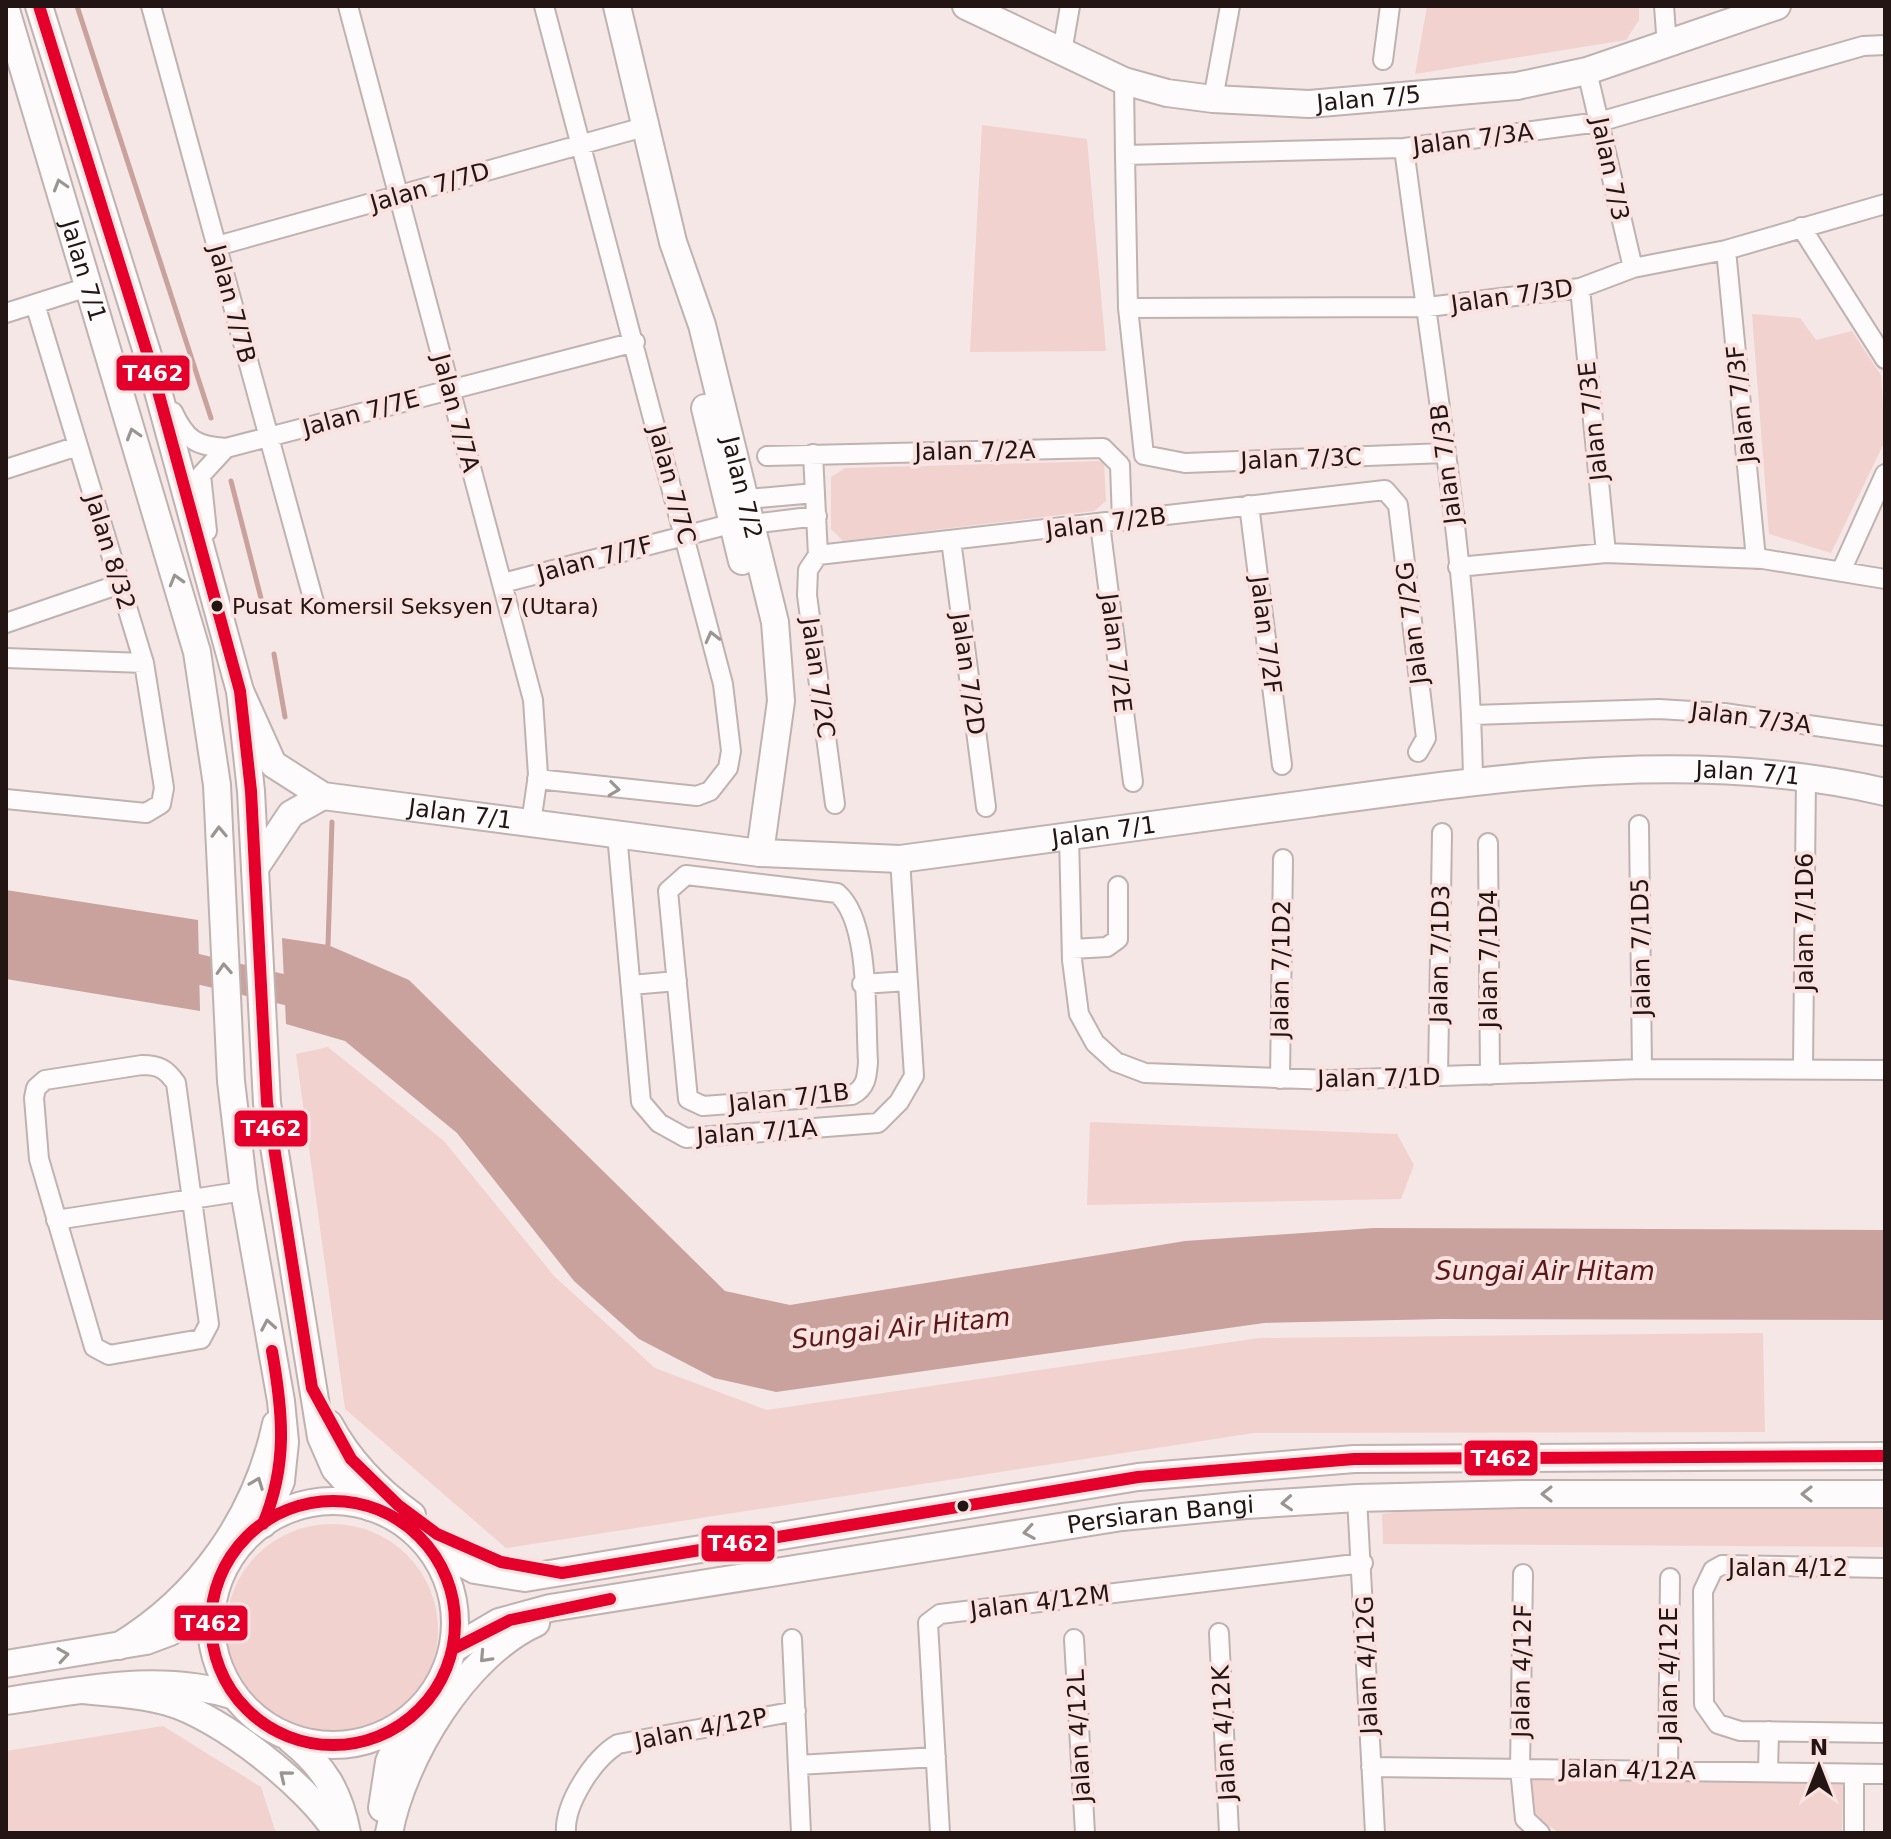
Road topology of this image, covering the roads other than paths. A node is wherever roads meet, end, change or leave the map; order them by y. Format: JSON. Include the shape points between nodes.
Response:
{"nodes":[{"id":1,"x":39,"y":6,"type":"edge"},
{"id":2,"x":151,"y":6,"type":"edge"},
{"id":3,"x":348,"y":6,"type":"edge"},
{"id":4,"x":544,"y":6,"type":"edge"},
{"id":5,"x":617,"y":6,"type":"edge"},
{"id":6,"x":966,"y":6,"type":"edge"},
{"id":7,"x":1070,"y":6,"type":"edge"},
{"id":8,"x":1230,"y":6,"type":"edge"},
{"id":9,"x":1390,"y":6,"type":"edge"},
{"id":10,"x":1664,"y":6,"type":"edge"},
{"id":11,"x":1777,"y":6,"type":"edge"},
{"id":12,"x":6,"y":10,"type":"edge"},
{"id":13,"x":1885,"y":45,"type":"edge"},
{"id":14,"x":1667,"y":46,"type":"junction"},
{"id":15,"x":1062,"y":52,"type":"junction"},
{"id":16,"x":1383,"y":60,"type":"dead end"},
{"id":17,"x":1587,"y":71,"type":"junction"},
{"id":18,"x":1124,"y":81,"type":"junction"},
{"id":19,"x":1213,"y":99,"type":"junction"},
{"id":20,"x":1599,"y":122,"type":"junction"},
{"id":21,"x":644,"y":127,"type":"junction"},
{"id":22,"x":582,"y":145,"type":"junction"},
{"id":23,"x":1404,"y":148,"type":"junction"},
{"id":24,"x":1125,"y":155,"type":"junction"},
{"id":25,"x":397,"y":196,"type":"junction"},
{"id":26,"x":1885,"y":204,"type":"edge"},
{"id":27,"x":1801,"y":227,"type":"junction"},
{"id":28,"x":217,"y":246,"type":"junction"},
{"id":29,"x":1726,"y":250,"type":"junction"},
{"id":30,"x":1633,"y":268,"type":"junction"},
{"id":31,"x":91,"y":286,"type":"junction"},
{"id":32,"x":1580,"y":288,"type":"junction"},
{"id":33,"x":35,"y":304,"type":"junction"},
{"id":34,"x":1428,"y":307,"type":"junction"},
{"id":35,"x":1128,"y":308,"type":"junction"},
{"id":36,"x":6,"y":313,"type":"edge"},
{"id":37,"x":635,"y":342,"type":"junction"},
{"id":38,"x":1885,"y":359,"type":"edge"},
{"id":39,"x":150,"y":362,"type":"junction"},
{"id":40,"x":450,"y":390,"type":"junction"},
{"id":41,"x":267,"y":438,"type":"junction"},
{"id":42,"x":78,"y":446,"type":"junction"},
{"id":43,"x":226,"y":448,"type":"junction"},
{"id":44,"x":1445,"y":453,"type":"junction"},
{"id":45,"x":813,"y":454,"type":"junction"},
{"id":46,"x":767,"y":456,"type":"dead end"},
{"id":47,"x":6,"y":469,"type":"edge"},
{"id":48,"x":1885,"y":474,"type":"edge"},
{"id":49,"x":815,"y":493,"type":"junction"},
{"id":50,"x":1392,"y":494,"type":"joint"},
{"id":51,"x":1249,"y":505,"type":"junction"},
{"id":52,"x":744,"y":515,"type":"junction"},
{"id":53,"x":817,"y":516,"type":"junction"},
{"id":54,"x":1122,"y":521,"type":"junction"},
{"id":55,"x":1100,"y":524,"type":"junction"},
{"id":56,"x":686,"y":536,"type":"junction"},
{"id":57,"x":951,"y":540,"type":"junction"},
{"id":58,"x":1606,"y":553,"type":"junction"},
{"id":59,"x":818,"y":555,"type":"junction"},
{"id":60,"x":1756,"y":559,"type":"junction"},
{"id":61,"x":1458,"y":567,"type":"junction"},
{"id":62,"x":1842,"y":569,"type":"junction"},
{"id":63,"x":1885,"y":579,"type":"edge"},
{"id":64,"x":503,"y":583,"type":"junction"},
{"id":65,"x":120,"y":584,"type":"junction"},
{"id":66,"x":215,"y":591,"type":"junction"},
{"id":67,"x":314,"y":602,"type":"dead end"},
{"id":68,"x":6,"y":623,"type":"edge"},
{"id":69,"x":6,"y":658,"type":"edge"},
{"id":70,"x":144,"y":663,"type":"junction"},
{"id":71,"x":240,"y":691,"type":"junction"},
{"id":72,"x":1473,"y":715,"type":"junction"},
{"id":73,"x":1885,"y":736,"type":"edge"},
{"id":74,"x":1418,"y":752,"type":"dead end"},
{"id":75,"x":1282,"y":765,"type":"dead end"},
{"id":76,"x":1806,"y":776,"type":"junction"},
{"id":77,"x":537,"y":779,"type":"junction"},
{"id":78,"x":1473,"y":781,"type":"junction"},
{"id":79,"x":1133,"y":782,"type":"dead end"},
{"id":80,"x":1885,"y":792,"type":"edge"},
{"id":81,"x":323,"y":796,"type":"junction"},
{"id":82,"x":6,"y":799,"type":"edge"},
{"id":83,"x":835,"y":804,"type":"dead end"},
{"id":84,"x":986,"y":807,"type":"dead end"},
{"id":85,"x":531,"y":823,"type":"junction"},
{"id":86,"x":1639,"y":825,"type":"dead end"},
{"id":87,"x":1442,"y":833,"type":"dead end"},
{"id":88,"x":617,"y":834,"type":"junction"},
{"id":89,"x":1069,"y":836,"type":"junction"},
{"id":90,"x":1488,"y":843,"type":"dead end"},
{"id":91,"x":760,"y":853,"type":"junction"},
{"id":92,"x":900,"y":859,"type":"junction"},
{"id":93,"x":1283,"y":859,"type":"dead end"},
{"id":94,"x":255,"y":868,"type":"junction"},
{"id":95,"x":1118,"y":886,"type":"dead end"},
{"id":96,"x":1072,"y":949,"type":"junction"},
{"id":97,"x":677,"y":981,"type":"junction"},
{"id":98,"x":908,"y":981,"type":"junction"},
{"id":99,"x":862,"y":984,"type":"junction"},
{"id":100,"x":631,"y":985,"type":"junction"},
{"id":101,"x":1803,"y":1068,"type":"junction"},
{"id":102,"x":1642,"y":1069,"type":"junction"},
{"id":103,"x":1885,"y":1070,"type":"edge"},
{"id":104,"x":1490,"y":1075,"type":"junction"},
{"id":105,"x":1438,"y":1076,"type":"junction"},
{"id":106,"x":1280,"y":1079,"type":"junction"},
{"id":107,"x":244,"y":1191,"type":"junction"},
{"id":108,"x":192,"y":1198,"type":"junction"},
{"id":109,"x":56,"y":1220,"type":"junction"},
{"id":110,"x":312,"y":1388,"type":"junction"},
{"id":111,"x":281,"y":1401,"type":"junction"},
{"id":112,"x":1885,"y":1456,"type":"edge"},
{"id":113,"x":1885,"y":1494,"type":"edge"},
{"id":114,"x":1357,"y":1498,"type":"junction"},
{"id":115,"x":370,"y":1507,"type":"junction"},
{"id":116,"x":263,"y":1524,"type":"junction"},
{"id":117,"x":426,"y":1543,"type":"junction"},
{"id":118,"x":1363,"y":1563,"type":"junction"},
{"id":119,"x":1885,"y":1568,"type":"edge"},
{"id":120,"x":562,"y":1573,"type":"junction"},
{"id":121,"x":1523,"y":1574,"type":"dead end"},
{"id":122,"x":1670,"y":1578,"type":"dead end"},
{"id":123,"x":604,"y":1600,"type":"junction"},
{"id":124,"x":212,"y":1604,"type":"junction"},
{"id":125,"x":1219,"y":1633,"type":"dead end"},
{"id":126,"x":792,"y":1639,"type":"dead end"},
{"id":127,"x":1074,"y":1639,"type":"dead end"},
{"id":128,"x":119,"y":1646,"type":"junction"},
{"id":129,"x":453,"y":1649,"type":"junction"},
{"id":130,"x":6,"y":1664,"type":"edge"},
{"id":131,"x":82,"y":1690,"type":"junction"},
{"id":132,"x":235,"y":1696,"type":"junction"},
{"id":133,"x":6,"y":1701,"type":"edge"},
{"id":134,"x":796,"y":1711,"type":"junction"},
{"id":135,"x":407,"y":1721,"type":"junction"},
{"id":136,"x":1769,"y":1731,"type":"junction"},
{"id":137,"x":1885,"y":1733,"type":"edge"},
{"id":138,"x":286,"y":1736,"type":"junction"},
{"id":139,"x":936,"y":1757,"type":"junction"},
{"id":140,"x":798,"y":1765,"type":"junction"},
{"id":141,"x":1371,"y":1767,"type":"junction"},
{"id":142,"x":1520,"y":1769,"type":"junction"},
{"id":143,"x":1668,"y":1771,"type":"junction"},
{"id":144,"x":1768,"y":1772,"type":"junction"},
{"id":145,"x":1854,"y":1774,"type":"junction"},
{"id":146,"x":1885,"y":1774,"type":"edge"},
{"id":147,"x":337,"y":1833,"type":"edge"},
{"id":148,"x":347,"y":1833,"type":"edge"},
{"id":149,"x":387,"y":1833,"type":"edge"},
{"id":150,"x":566,"y":1833,"type":"edge"},
{"id":151,"x":801,"y":1833,"type":"edge"},
{"id":152,"x":940,"y":1833,"type":"edge"},
{"id":153,"x":1085,"y":1833,"type":"edge"},
{"id":154,"x":1229,"y":1833,"type":"edge"},
{"id":155,"x":1375,"y":1833,"type":"edge"},
{"id":156,"x":1540,"y":1833,"type":"edge"},
{"id":157,"x":1854,"y":1833,"type":"edge"}],
"edges":[{"from":1,"to":39,"type":"street","name":"Jalan 7/1"},
{"from":2,"to":28,"type":"street","name":"Jalan 7/7B"},
{"from":3,"to":25,"type":"street","name":"Jalan 7/7A"},
{"from":4,"to":22,"type":"street","name":"Jalan 7/7C"},
{"from":5,"to":21,"type":"street","name":"Jalan 7/2"},
{"from":6,"to":15,"type":"street","name":"Jalan 7/5"},
{"from":7,"to":15,"type":"street"},
{"from":8,"to":19,"type":"street"},
{"from":9,"to":16,"type":"street"},
{"from":10,"to":14,"type":"street"},
{"from":11,"to":14,"type":"street","name":"Jalan 7/5"},
{"from":31,"to":12,"type":"street","name":"Jalan 7/1","one_way":true},
{"from":13,"to":20,"type":"street","name":"Jalan 7/3A","via":[[1863,46]]},
{"from":14,"to":17,"type":"street","name":"Jalan 7/5"},
{"from":15,"to":18,"type":"street","name":"Jalan 7/5"},
{"from":17,"to":19,"type":"street","name":"Jalan 7/5","via":[[1517,86],[1378,101]]},
{"from":17,"to":20,"type":"street","name":"Jalan 7/3"},
{"from":18,"to":19,"type":"street","name":"Jalan 7/5"},
{"from":18,"to":24,"type":"street"},
{"from":20,"to":23,"type":"street","name":"Jalan 7/3A"},
{"from":20,"to":30,"type":"street","name":"Jalan 7/3"},
{"from":21,"to":22,"type":"street","name":"Jalan 7/7D"},
{"from":21,"to":52,"type":"street","name":"Jalan 7/2","via":[[673,242],[686,330]]},
{"from":22,"to":25,"type":"street","name":"Jalan 7/7D"},
{"from":22,"to":37,"type":"street","name":"Jalan 7/7C"},
{"from":23,"to":24,"type":"street","name":"Jalan 7/3A"},
{"from":23,"to":34,"type":"street","name":"Jalan 7/3B"},
{"from":24,"to":35,"type":"street"},
{"from":25,"to":28,"type":"street","name":"Jalan 7/7D"},
{"from":25,"to":40,"type":"street","name":"Jalan 7/7A"},
{"from":26,"to":27,"type":"street","name":"Jalan 7/3D"},
{"from":27,"to":29,"type":"street","name":"Jalan 7/3D"},
{"from":27,"to":38,"type":"street"},
{"from":28,"to":41,"type":"street","name":"Jalan 7/7B"},
{"from":29,"to":30,"type":"street","name":"Jalan 7/3D"},
{"from":29,"to":60,"type":"street","name":"Jalan 7/3F"},
{"from":30,"to":32,"type":"street","name":"Jalan 7/3D"},
{"from":31,"to":33,"type":"street"},
{"from":107,"to":31,"type":"street","name":"Jalan 7/1","one_way":true,"via":[[227,1028],[217,785],[197,652]]},
{"from":32,"to":34,"type":"street","name":"Jalan 7/3D"},
{"from":32,"to":58,"type":"street","name":"Jalan 7/3E"},
{"from":33,"to":36,"type":"street"},
{"from":33,"to":42,"type":"street","name":"Jalan 8/32"},
{"from":34,"to":35,"type":"street","name":"Jalan 7/3D"},
{"from":34,"to":44,"type":"street","name":"Jalan 7/3B"},
{"from":35,"to":44,"type":"street","name":"Jalan 7/3C","via":[[1144,455],[1185,463]]},
{"from":37,"to":40,"type":"street","name":"Jalan 7/7E"},
{"from":37,"to":56,"type":"street","name":"Jalan 7/7C"},
{"from":39,"to":43,"type":"street","name":"Jalan 7/7E","via":[[189,440]]},
{"from":39,"to":66,"type":"street","name":"Jalan 7/1"},
{"from":40,"to":41,"type":"street","name":"Jalan 7/7E"},
{"from":40,"to":64,"type":"street","name":"Jalan 7/7A"},
{"from":41,"to":43,"type":"street","name":"Jalan 7/7E"},
{"from":41,"to":67,"type":"street","name":"Jalan 7/7B"},
{"from":42,"to":47,"type":"street"},
{"from":42,"to":65,"type":"street","name":"Jalan 8/32"},
{"from":43,"to":66,"type":"street","via":[[201,475]]},
{"from":44,"to":61,"type":"street","name":"Jalan 7/3B"},
{"from":45,"to":46,"type":"street","name":"Jalan 7/2A"},
{"from":45,"to":49,"type":"street","name":"Jalan 7/2C"},
{"from":45,"to":54,"type":"street","name":"Jalan 7/2A","via":[[1103,448],[1120,465]]},
{"from":48,"to":62,"type":"street"},
{"from":49,"to":52,"type":"street"},
{"from":49,"to":53,"type":"street","name":"Jalan 7/2C"},
{"from":50,"to":51,"type":"street","name":"Jalan 7/2B","via":[[1376,490]]},
{"from":50,"to":74,"type":"street","name":"Jalan 7/2G","via":[[1398,505],[1426,738]]},
{"from":51,"to":54,"type":"street","name":"Jalan 7/2B"},
{"from":51,"to":75,"type":"street","name":"Jalan 7/2F"},
{"from":52,"to":53,"type":"street"},
{"from":52,"to":56,"type":"street","name":"Jalan 7/7F"},
{"from":52,"to":91,"type":"street","name":"Jalan 7/2","via":[[775,737]]},
{"from":53,"to":59,"type":"street","name":"Jalan 7/2C"},
{"from":54,"to":55,"type":"street","name":"Jalan 7/2B"},
{"from":55,"to":57,"type":"street","name":"Jalan 7/2B"},
{"from":55,"to":79,"type":"street","name":"Jalan 7/2E"},
{"from":56,"to":64,"type":"street","name":"Jalan 7/7F"},
{"from":77,"to":56,"type":"street","name":"Jalan 7/7C","one_way":true,"via":[[697,796],[721,781],[728,768],[731,732]]},
{"from":57,"to":59,"type":"street","name":"Jalan 7/2B"},
{"from":57,"to":84,"type":"street","name":"Jalan 7/2D"},
{"from":58,"to":60,"type":"street"},
{"from":58,"to":61,"type":"street"},
{"from":59,"to":83,"type":"street","name":"Jalan 7/2C","via":[[808,570],[807,595]]},
{"from":60,"to":62,"type":"street"},
{"from":61,"to":72,"type":"street","name":"Jalan 7/3B"},
{"from":62,"to":63,"type":"street"},
{"from":64,"to":77,"type":"street","name":"Jalan 7/7A","via":[[533,700]]},
{"from":65,"to":68,"type":"street"},
{"from":65,"to":70,"type":"street","name":"Jalan 8/32"},
{"from":66,"to":71,"type":"street","name":"Jalan 7/1"},
{"from":69,"to":70,"type":"street"},
{"from":70,"to":82,"type":"street","name":"Jalan 8/32","via":[[164,788],[161,804],[146,813],[128,814]]},
{"from":71,"to":81,"type":"street","name":"Jalan 7/1","via":[[273,764]]},
{"from":71,"to":94,"type":"street","name":"Jalan 7/1"},
{"from":72,"to":73,"type":"street","name":"Jalan 7/3A","via":[[1659,709]]},
{"from":72,"to":78,"type":"street","name":"Jalan 7/3B"},
{"from":76,"to":78,"type":"street","name":"Jalan 7/1","via":[[1622,769]]},
{"from":76,"to":80,"type":"street","name":"Jalan 7/1"},
{"from":76,"to":101,"type":"street","name":"Jalan 7/1D6"},
{"from":77,"to":85,"type":"street","name":"Jalan 7/7A"},
{"from":78,"to":89,"type":"street","name":"Jalan 7/1"},
{"from":81,"to":85,"type":"street","name":"Jalan 7/1"},
{"from":81,"to":94,"type":"street","via":[[291,814]]},
{"from":85,"to":88,"type":"street","name":"Jalan 7/1"},
{"from":86,"to":102,"type":"street","name":"Jalan 7/1D5"},
{"from":87,"to":105,"type":"street","name":"Jalan 7/1D3"},
{"from":88,"to":91,"type":"street","name":"Jalan 7/1"},
{"from":88,"to":100,"type":"street","name":"Jalan 7/1A"},
{"from":89,"to":92,"type":"street","name":"Jalan 7/1"},
{"from":89,"to":96,"type":"street","name":"Jalan 7/1D"},
{"from":90,"to":104,"type":"street","name":"Jalan 7/1D4"},
{"from":91,"to":92,"type":"street","name":"Jalan 7/1"},
{"from":92,"to":98,"type":"street","name":"Jalan 7/1A"},
{"from":93,"to":106,"type":"street","name":"Jalan 7/1D2"},
{"from":94,"to":110,"type":"street","name":"Jalan 7/1","via":[[271,1138]]},
{"from":95,"to":96,"type":"street","via":[[1118,939],[1107,947]]},
{"from":96,"to":106,"type":"street","name":"Jalan 7/1D","via":[[1079,1014],[1095,1043],[1116,1062],[1171,1077]]},
{"from":97,"to":99,"type":"street","name":"Jalan 7/1B","via":[[668,891],[686,875],[837,893],[855,915]]},
{"from":97,"to":99,"type":"street","name":"Jalan 7/1B","via":[[688,1099],[703,1106],[859,1091],[868,1062]]},
{"from":97,"to":100,"type":"street"},
{"from":98,"to":99,"type":"street"},
{"from":98,"to":100,"type":"street","name":"Jalan 7/1A","via":[[914,1076],[878,1123],[686,1138],[659,1123],[641,1102]]},
{"from":101,"to":102,"type":"street","name":"Jalan 7/1D"},
{"from":101,"to":103,"type":"street","name":"Jalan 7/1D"},
{"from":102,"to":104,"type":"street","name":"Jalan 7/1D"},
{"from":104,"to":105,"type":"street","name":"Jalan 7/1D"},
{"from":105,"to":106,"type":"street","name":"Jalan 7/1D"},
{"from":107,"to":108,"type":"street"},
{"from":111,"to":107,"type":"street","name":"Jalan 7/1","one_way":true},
{"from":108,"to":109,"type":"street"},
{"from":108,"to":109,"type":"street","via":[[207,1333],[201,1339],[109,1355],[94,1347]]},
{"from":108,"to":109,"type":"street","via":[[176,1083],[168,1071],[142,1065],[57,1076],[36,1088],[34,1098],[39,1159]]},
{"from":110,"to":115,"type":"street","name":"Jalan 7/1","via":[[329,1457]]},
{"from":110,"to":120,"type":"street","via":[[351,1459],[437,1534],[501,1562]]},
{"from":111,"to":116,"type":"street","name":"Jalan 7/1","via":[[283,1470]]},
{"from":128,"to":111,"type":"street","one_way":true,"via":[[181,1600],[225,1546],[256,1487]]},
{"from":112,"to":120,"type":"street","name":"Persiaran Bangi","via":[[1354,1459],[1154,1476]]},
{"from":113,"to":114,"type":"street","name":"Persiaran Bangi","one_way":true},
{"from":114,"to":118,"type":"street","name":"Jalan 4/12G"},
{"from":114,"to":123,"type":"street","name":"Persiaran Bangi","one_way":true,"via":[[1122,1517]]},
{"from":115,"to":116,"type":"street","via":[[307,1505]]},
{"from":115,"to":117,"type":"street","via":[[400,1521]]},
{"from":116,"to":124,"type":"street","via":[[230,1559]]},
{"from":117,"to":120,"type":"street","name":"Persiaran Bangi","via":[[486,1574],[513,1578]]},
{"from":117,"to":129,"type":"street","via":[[455,1604]]},
{"from":118,"to":139,"type":"street","name":"Jalan 4/12M","via":[[940,1614],[928,1623]]},
{"from":118,"to":141,"type":"street","name":"Jalan 4/12G"},
{"from":119,"to":136,"type":"street","name":"Jalan 4/12","via":[[1722,1565],[1706,1579],[1704,1704],[1718,1724]]},
{"from":121,"to":142,"type":"street","name":"Jalan 4/12F"},
{"from":122,"to":143,"type":"street","name":"Jalan 4/12E"},
{"from":123,"to":129,"type":"street","name":"Persiaran Bangi","via":[[499,1622]]},
{"from":123,"to":149,"type":"street","one_way":true,"via":[[515,1633],[478,1664],[412,1761]]},
{"from":124,"to":128,"type":"street","via":[[170,1632]]},
{"from":124,"to":132,"type":"street","via":[[216,1659]]},
{"from":125,"to":154,"type":"street","name":"Jalan 4/12K"},
{"from":126,"to":134,"type":"street"},
{"from":127,"to":153,"type":"street","name":"Jalan 4/12L"},
{"from":130,"to":128,"type":"street","one_way":true},
{"from":129,"to":135,"type":"street","via":[[440,1684]]},
{"from":131,"to":132,"type":"street","via":[[162,1683]]},
{"from":131,"to":133,"type":"street"},
{"from":147,"to":131,"type":"street","one_way":true,"via":[[296,1784],[194,1713],[149,1698]]},
{"from":132,"to":138,"type":"street"},
{"from":134,"to":140,"type":"street"},
{"from":134,"to":150,"type":"street","name":"Jalan 4/12P","via":[[618,1744],[599,1760],[567,1812]]},
{"from":135,"to":138,"type":"street","via":[[348,1744]]},
{"from":135,"to":149,"type":"street","via":[[384,1783]]},
{"from":136,"to":137,"type":"street","name":"Jalan 4/12"},
{"from":136,"to":144,"type":"street"},
{"from":138,"to":148,"type":"street","via":[[329,1778],[340,1798]]},
{"from":139,"to":140,"type":"street"},
{"from":139,"to":152,"type":"street","name":"Jalan 4/12M"},
{"from":140,"to":151,"type":"street"},
{"from":141,"to":142,"type":"street","name":"Jalan 4/12A"},
{"from":141,"to":155,"type":"street","name":"Jalan 4/12G"},
{"from":142,"to":143,"type":"street","name":"Jalan 4/12A"},
{"from":142,"to":156,"type":"street","name":"Jalan 4/12F","via":[[1525,1819]]},
{"from":143,"to":144,"type":"street","name":"Jalan 4/12A"},
{"from":144,"to":145,"type":"street","name":"Jalan 4/12A"},
{"from":145,"to":146,"type":"street","name":"Jalan 4/12A"},
{"from":145,"to":157,"type":"street"}]}
